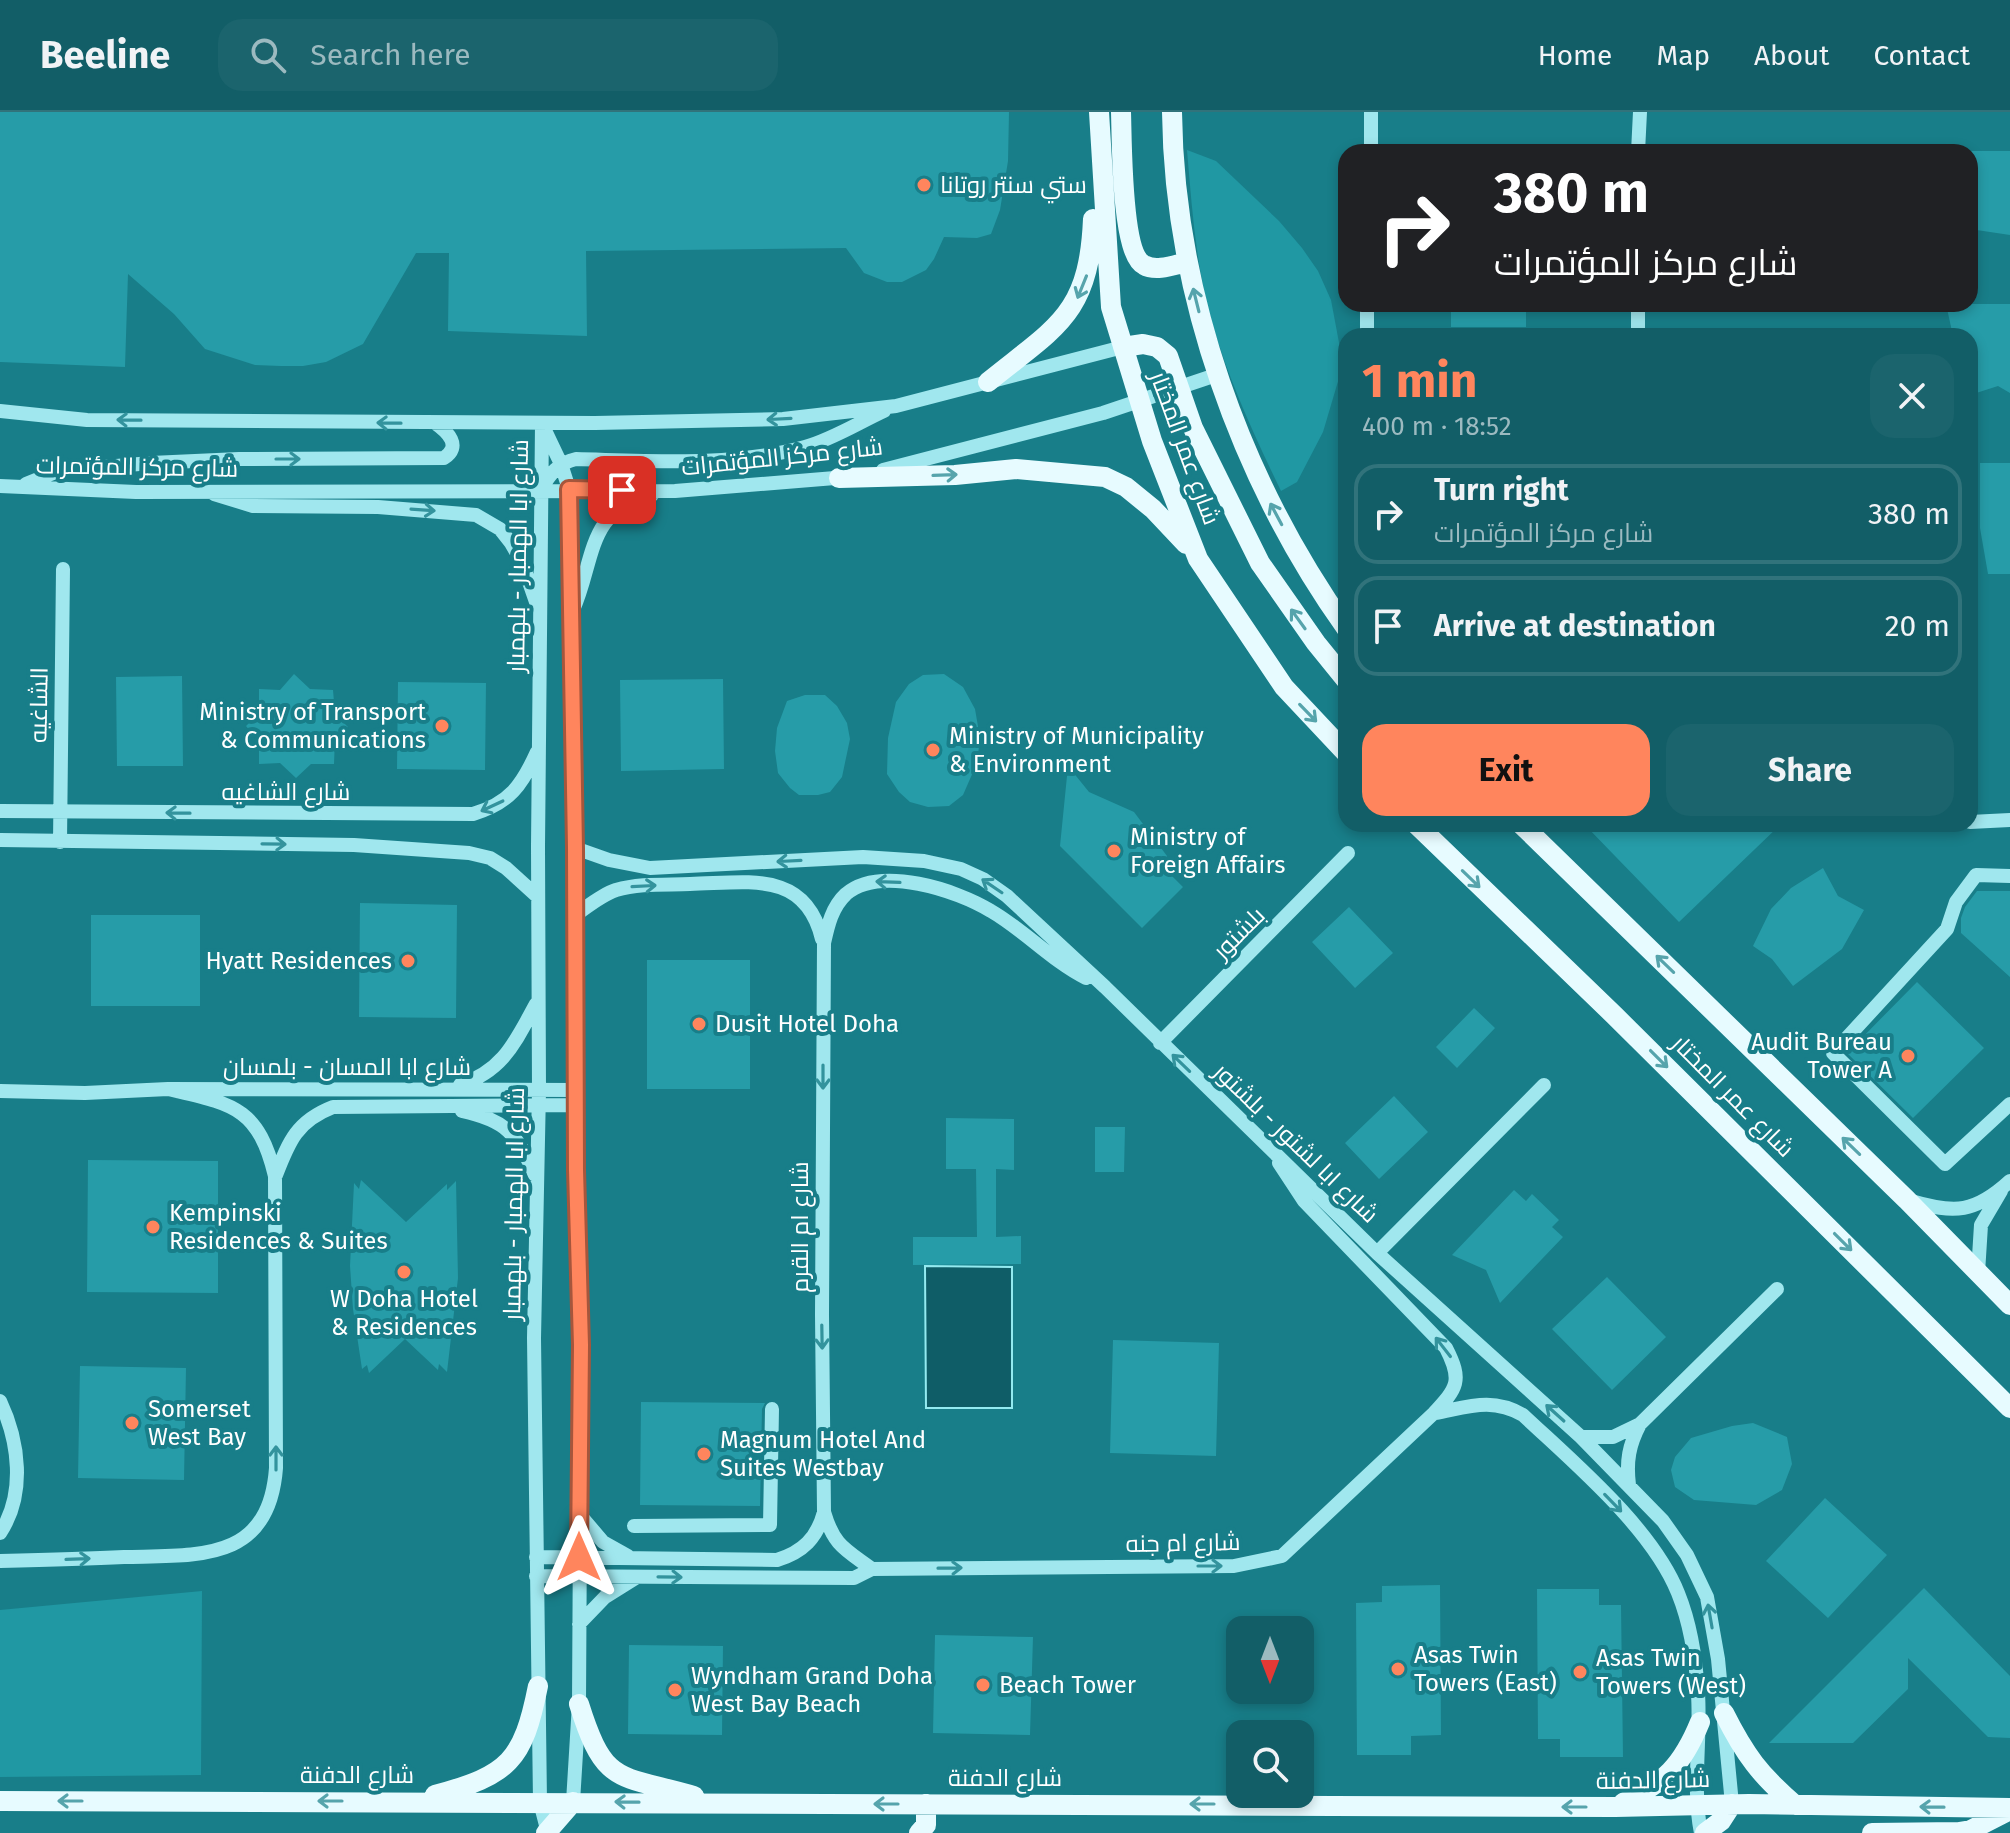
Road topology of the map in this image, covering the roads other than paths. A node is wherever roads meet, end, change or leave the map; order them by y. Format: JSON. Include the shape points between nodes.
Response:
{"nodes":[{"id":1,"x":1099,"y":112,"type":"edge"},
{"id":2,"x":1121,"y":112,"type":"edge"},
{"id":3,"x":1172,"y":112,"type":"edge"},
{"id":4,"x":1371,"y":112,"type":"edge"},
{"id":5,"x":1640,"y":112,"type":"edge"},
{"id":6,"x":1371,"y":144,"type":"edge"},
{"id":7,"x":1638,"y":144,"type":"edge"},
{"id":8,"x":1103,"y":185,"type":"junction"},
{"id":9,"x":1187,"y":262,"type":"junction"},
{"id":10,"x":1123,"y":347,"type":"junction"},
{"id":11,"x":1219,"y":374,"type":"junction"},
{"id":12,"x":988,"y":382,"type":"junction"},
{"id":13,"x":1180,"y":387,"type":"junction"},
{"id":14,"x":1138,"y":400,"type":"junction"},
{"id":15,"x":896,"y":406,"type":"junction"},
{"id":16,"x":0,"y":411,"type":"edge"},
{"id":17,"x":435,"y":423,"type":"junction"},
{"id":18,"x":542,"y":423,"type":"junction"},
{"id":19,"x":561,"y":464,"type":"junction"},
{"id":20,"x":839,"y":478,"type":"junction"},
{"id":21,"x":0,"y":486,"type":"edge"},
{"id":22,"x":18,"y":487,"type":"junction"},
{"id":23,"x":541,"y":489,"type":"junction"},
{"id":24,"x":569,"y":489,"type":"junction"},
{"id":25,"x":208,"y":491,"type":"junction"},
{"id":26,"x":675,"y":491,"type":"junction"},
{"id":27,"x":1198,"y":559,"type":"junction"},
{"id":28,"x":63,"y":569,"type":"dead end"},
{"id":29,"x":539,"y":610,"type":"junction"},
{"id":30,"x":571,"y":614,"type":"junction"},
{"id":31,"x":1338,"y":616,"type":"edge"},
{"id":32,"x":1338,"y":670,"type":"edge"},
{"id":33,"x":1338,"y":744,"type":"edge"},
{"id":34,"x":539,"y":748,"type":"junction"},
{"id":35,"x":0,"y":811,"type":"edge"},
{"id":36,"x":60,"y":812,"type":"junction"},
{"id":37,"x":2010,"y":820,"type":"edge"},
{"id":38,"x":1978,"y":822,"type":"edge"},
{"id":39,"x":1424,"y":832,"type":"edge"},
{"id":40,"x":1529,"y":832,"type":"edge"},
{"id":41,"x":0,"y":840,"type":"edge"},
{"id":42,"x":60,"y":842,"type":"junction"},
{"id":43,"x":575,"y":848,"type":"junction"},
{"id":44,"x":1348,"y":853,"type":"dead end"},
{"id":45,"x":2010,"y":876,"type":"edge"},
{"id":46,"x":538,"y":897,"type":"junction"},
{"id":47,"x":574,"y":916,"type":"junction"},
{"id":48,"x":824,"y":943,"type":"junction"},
{"id":49,"x":1105,"y":987,"type":"junction"},
{"id":50,"x":537,"y":1001,"type":"junction"},
{"id":51,"x":1160,"y":1043,"type":"junction"},
{"id":52,"x":1544,"y":1085,"type":"dead end"},
{"id":53,"x":168,"y":1089,"type":"junction"},
{"id":54,"x":444,"y":1089,"type":"junction"},
{"id":55,"x":0,"y":1091,"type":"edge"},
{"id":56,"x":539,"y":1097,"type":"junction"},
{"id":57,"x":575,"y":1098,"type":"junction"},
{"id":58,"x":2010,"y":1104,"type":"edge"},
{"id":59,"x":439,"y":1105,"type":"junction"},
{"id":60,"x":1272,"y":1149,"type":"junction"},
{"id":61,"x":275,"y":1176,"type":"junction"},
{"id":62,"x":538,"y":1182,"type":"junction"},
{"id":63,"x":2006,"y":1184,"type":"edge"},
{"id":64,"x":1907,"y":1200,"type":"junction"},
{"id":65,"x":1377,"y":1253,"type":"junction"},
{"id":66,"x":1978,"y":1273,"type":"junction"},
{"id":67,"x":1777,"y":1289,"type":"dead end"},
{"id":68,"x":2010,"y":1305,"type":"edge"},
{"id":69,"x":0,"y":1401,"type":"edge"},
{"id":70,"x":2010,"y":1408,"type":"edge"},
{"id":71,"x":772,"y":1409,"type":"dead end"},
{"id":72,"x":1434,"y":1413,"type":"junction"},
{"id":73,"x":1640,"y":1424,"type":"junction"},
{"id":74,"x":1581,"y":1437,"type":"junction"},
{"id":75,"x":1629,"y":1485,"type":"junction"},
{"id":76,"x":824,"y":1512,"type":"junction"},
{"id":77,"x":580,"y":1515,"type":"junction"},
{"id":78,"x":634,"y":1526,"type":"dead end"},
{"id":79,"x":0,"y":1533,"type":"edge"},
{"id":80,"x":536,"y":1557,"type":"junction"},
{"id":81,"x":579,"y":1557,"type":"junction"},
{"id":82,"x":636,"y":1559,"type":"junction"},
{"id":83,"x":0,"y":1561,"type":"edge"},
{"id":84,"x":872,"y":1569,"type":"junction"},
{"id":85,"x":536,"y":1576,"type":"junction"},
{"id":86,"x":579,"y":1576,"type":"junction"},
{"id":87,"x":637,"y":1576,"type":"junction"},
{"id":88,"x":579,"y":1624,"type":"junction"},
{"id":89,"x":538,"y":1686,"type":"junction"},
{"id":90,"x":579,"y":1704,"type":"junction"},
{"id":91,"x":1724,"y":1713,"type":"junction"},
{"id":92,"x":1700,"y":1722,"type":"junction"},
{"id":93,"x":0,"y":1801,"type":"edge"},
{"id":94,"x":408,"y":1801,"type":"junction"},
{"id":95,"x":540,"y":1802,"type":"junction"},
{"id":96,"x":573,"y":1802,"type":"junction"},
{"id":97,"x":708,"y":1803,"type":"junction"},
{"id":98,"x":926,"y":1804,"type":"junction"},
{"id":99,"x":1699,"y":1804,"type":"junction"},
{"id":100,"x":1732,"y":1804,"type":"junction"},
{"id":101,"x":1795,"y":1805,"type":"junction"},
{"id":102,"x":1615,"y":1807,"type":"junction"},
{"id":103,"x":2010,"y":1809,"type":"edge"},
{"id":104,"x":547,"y":1833,"type":"edge"},
{"id":105,"x":919,"y":1833,"type":"edge"},
{"id":106,"x":1703,"y":1833,"type":"edge"},
{"id":107,"x":1872,"y":1833,"type":"edge"}],
"edges":[{"from":1,"to":8,"type":"main road","name":"شارع عمر المختار"},
{"from":2,"to":9,"type":"main road","via":[[1133,256],[1158,268]]},
{"from":3,"to":9,"type":"main road","via":[[1175,190]]},
{"from":4,"to":6,"type":"street"},
{"from":5,"to":7,"type":"street"},
{"from":8,"to":10,"type":"main road","name":"شارع عمر المختار","via":[[1111,307]]},
{"from":8,"to":12,"type":"main road","one_way":true,"via":[[1093,214],[1087,276],[1078,298],[1048,335]]},
{"from":11,"to":9,"type":"main road","one_way":true},
{"from":10,"to":12,"type":"street","name":"شارع مركز المؤتمرات"},
{"from":10,"to":13,"type":"main road","via":[[1157,347],[1168,356]]},
{"from":10,"to":14,"type":"main road","name":"شارع عمر المختار"},
{"from":11,"to":13,"type":"street","name":"شارع مركز المؤتمرات"},
{"from":31,"to":11,"type":"main road","one_way":true,"via":[[1271,505]]},
{"from":12,"to":15,"type":"street","name":"شارع مركز المؤتمرات"},
{"from":13,"to":14,"type":"street","name":"شارع مركز المؤتمرات"},
{"from":32,"to":13,"type":"main road","one_way":true,"via":[[1260,563],[1193,428]]},
{"from":14,"to":20,"type":"street","name":"شارع مركز المؤتمرات"},
{"from":14,"to":27,"type":"main road","name":"شارع عمر المختار"},
{"from":15,"to":18,"type":"street","name":"شارع مركز المؤتمرات","one_way":true,"via":[[783,419]]},
{"from":15,"to":19,"type":"street","via":[[807,446],[764,456],[576,459]]},
{"from":17,"to":16,"type":"street","name":"شارع مركز المؤتمرات","one_way":true,"via":[[87,420]]},
{"from":17,"to":18,"type":"street","name":"شارع مركز المؤتمرات"},
{"from":22,"to":17,"type":"street","one_way":true,"via":[[58,471],[151,463],[444,458],[453,443]]},
{"from":18,"to":19,"type":"street","name":"شارع ابا الهمبار - بلهمبار"},
{"from":18,"to":23,"type":"street","name":"شارع ابا الهمبار - بلهمبار"},
{"from":19,"to":23,"type":"street"},
{"from":19,"to":24,"type":"street","name":"شارع ابا الهمبار - بلهمبار"},
{"from":20,"to":26,"type":"street","name":"شارع مركز المؤتمرات"},
{"from":20,"to":27,"type":"main road","one_way":true,"via":[[1016,469],[1105,477],[1153,509]]},
{"from":21,"to":22,"type":"street","name":"شارع مركز المؤتمرات"},
{"from":22,"to":25,"type":"street","name":"شارع مركز المؤتمرات"},
{"from":23,"to":24,"type":"street","name":"شارع مركز المؤتمرات"},
{"from":23,"to":25,"type":"street","name":"شارع مركز المؤتمرات"},
{"from":23,"to":29,"type":"street","name":"شارع ابا الهمبار - بلهمبار"},
{"from":24,"to":26,"type":"street","name":"شارع مركز المؤتمرات"},
{"from":24,"to":30,"type":"street","name":"شارع ابا الهمبار - بلهمبار"},
{"from":25,"to":29,"type":"street","one_way":true,"via":[[253,506],[378,507],[476,515],[500,529],[511,543]]},
{"from":26,"to":30,"type":"street","via":[[648,495],[615,510],[596,534]]},
{"from":27,"to":33,"type":"main road","name":"شارع عمر المختار","one_way":true,"via":[[1284,687]]},
{"from":28,"to":36,"type":"street","name":"الشاغيه"},
{"from":29,"to":34,"type":"street","name":"شارع ابا الهمبار - بلهمبار"},
{"from":30,"to":43,"type":"street","name":"شارع ابا الهمبار - بلهمبار"},
{"from":34,"to":36,"type":"street","name":"شارع الشاغيه","one_way":true,"via":[[514,792],[502,803],[473,814]]},
{"from":34,"to":46,"type":"street","name":"شارع ابا الهمبار - بلهمبار"},
{"from":35,"to":36,"type":"street","name":"شارع الشاغيه"},
{"from":36,"to":42,"type":"street","name":"الشاغيه"},
{"from":37,"to":38,"type":"street"},
{"from":39,"to":70,"type":"main road","name":"شارع عمر المختار","one_way":true},
{"from":64,"to":40,"type":"main road","name":"شارع عمر المختار","one_way":true},
{"from":41,"to":42,"type":"street"},
{"from":42,"to":46,"type":"street","one_way":true,"via":[[354,845],[469,853],[506,868]]},
{"from":43,"to":47,"type":"street","name":"شارع ابا الهمبار - بلهمبار"},
{"from":49,"to":43,"type":"street","name":"شارع ابا لشتور - بلشتور","one_way":true,"via":[[1007,896],[961,869],[867,857],[650,868]]},
{"from":44,"to":51,"type":"street","name":"بلشتور"},
{"from":45,"to":58,"type":"street","via":[[1976,875],[1956,902],[1947,929],[1833,1053],[1945,1164]]},
{"from":46,"to":50,"type":"street","name":"شارع ابا الهمبار - بلهمبار"},
{"from":47,"to":48,"type":"street","name":"شارع ام القرم","one_way":true,"via":[[602,897],[632,886],[768,882],[800,898],[812,911]]},
{"from":47,"to":57,"type":"street","name":"شارع ابا الهمبار - بلهمبار"},
{"from":49,"to":48,"type":"street","name":"شارع ام القرم","one_way":true,"via":[[1081,976],[992,911],[929,886],[865,883],[836,907]]},
{"from":48,"to":76,"type":"street","name":"شارع ام القرم","one_way":true},
{"from":49,"to":51,"type":"street","name":"شارع ابا لشتور - بلشتور"},
{"from":50,"to":54,"type":"street","via":[[498,1065],[472,1081]]},
{"from":50,"to":56,"type":"street","name":"شارع ابا الهمبار - بلهمبار"},
{"from":60,"to":51,"type":"street","name":"شارع ابا لشتور - بلشتور","one_way":true},
{"from":52,"to":65,"type":"street"},
{"from":53,"to":54,"type":"street","name":"شارع ابا المسان - بلمسان"},
{"from":53,"to":55,"type":"street","name":"شارع ابا المسان - بلمسان"},
{"from":53,"to":61,"type":"street","name":"شارع ابا المسان - بلمسان","via":[[210,1098],[246,1115],[269,1150]]},
{"from":54,"to":56,"type":"street","name":"شارع ابا المسان - بلمسان"},
{"from":56,"to":57,"type":"street","name":"شارع ابا المسان - بلمسان"},
{"from":56,"to":59,"type":"street","name":"شارع ابا المسان - بلمسان"},
{"from":56,"to":62,"type":"street","name":"شارع ابا الهمبار - بلهمبار"},
{"from":57,"to":77,"type":"street","name":"شارع ابا الهمبار - بلهمبار"},
{"from":59,"to":61,"type":"street","name":"شارع ابا المسان - بلمسان","via":[[349,1106],[321,1112],[297,1129]]},
{"from":59,"to":62,"type":"street","via":[[501,1123],[524,1152]]},
{"from":60,"to":65,"type":"street","name":"شارع ابا لشتور - بلشتور"},
{"from":72,"to":60,"type":"street","name":"شارع ام جنه","one_way":true,"via":[[1454,1392],[1457,1378],[1446,1348],[1304,1201]]},
{"from":83,"to":61,"type":"street","name":"شارع ابا المسان - بلمسان","one_way":true,"via":[[209,1554],[243,1537],[263,1518],[274,1493],[276,1468]]},
{"from":62,"to":80,"type":"street","name":"شارع ابا الهمبار - بلهمبار"},
{"from":63,"to":64,"type":"street","via":[[1973,1206],[1956,1210]]},
{"from":63,"to":66,"type":"street","via":[[1981,1225]]},
{"from":64,"to":66,"type":"main road","name":"شارع عمر المختار"},
{"from":74,"to":65,"type":"street","name":"شارع ابا لشتور - بلشتور","one_way":true},
{"from":66,"to":68,"type":"main road","name":"شارع عمر المختار"},
{"from":67,"to":73,"type":"street"},
{"from":69,"to":79,"type":"street","via":[[17,1455],[14,1499]]},
{"from":71,"to":78,"type":"street","via":[[770,1525]]},
{"from":84,"to":72,"type":"street","name":"شارع ام جنه","one_way":true,"via":[[1262,1562],[1282,1556],[1298,1543]]},
{"from":72,"to":92,"type":"street","one_way":true,"via":[[1478,1404],[1508,1406],[1568,1457],[1631,1523],[1668,1573],[1686,1614]]},
{"from":73,"to":74,"type":"street","via":[[1613,1437]]},
{"from":73,"to":75,"type":"street","via":[[1629,1450]]},
{"from":74,"to":75,"type":"street","name":"شارع ابا لشتور - بلشتور"},
{"from":91,"to":75,"type":"street","name":"شارع ابا لشتور - بلشتور","one_way":true,"via":[[1707,1597],[1687,1555]]},
{"from":76,"to":82,"type":"street","via":[[814,1538],[777,1560]]},
{"from":76,"to":84,"type":"street","name":"شارع ام القرم","via":[[838,1544]]},
{"from":77,"to":81,"type":"street","name":"شارع ابا الهمبار - بلهمبار"},
{"from":77,"to":82,"type":"street","via":[[603,1542]]},
{"from":80,"to":81,"type":"street"},
{"from":80,"to":85,"type":"street","name":"شارع ابا الهمبار - بلهمبار"},
{"from":81,"to":82,"type":"street"},
{"from":81,"to":86,"type":"street","name":"شارع ابا الهمبار - بلهمبار"},
{"from":87,"to":84,"type":"street","name":"شارع ام جنه","one_way":true,"via":[[854,1578]]},
{"from":85,"to":86,"type":"street","name":"شارع ام جنه"},
{"from":85,"to":89,"type":"street","name":"شارع ابا الهمبار - بلهمبار"},
{"from":86,"to":87,"type":"street","name":"شارع ام جنه"},
{"from":86,"to":88,"type":"street","name":"شارع ابا الهمبار - بلهمبار"},
{"from":87,"to":88,"type":"street","via":[[605,1597]]},
{"from":88,"to":90,"type":"street","name":"شارع ابا الهمبار - بلهمبار"},
{"from":89,"to":94,"type":"main road","via":[[519,1747],[504,1768],[472,1784]]},
{"from":89,"to":95,"type":"street","name":"شارع ابا الهمبار - بلهمبار"},
{"from":90,"to":96,"type":"street","name":"شارع ابا الهمبار - بلهمبار"},
{"from":90,"to":97,"type":"main road","via":[[594,1747],[617,1774]]},
{"from":91,"to":100,"type":"street","name":"شارع ابا لشتور - بلشتور"},
{"from":91,"to":101,"type":"main road","via":[[1749,1759]]},
{"from":92,"to":99,"type":"street"},
{"from":92,"to":102,"type":"main road","via":[[1670,1774]]},
{"from":94,"to":93,"type":"main road","name":"شارع الدفنة","one_way":true},
{"from":94,"to":95,"type":"main road","name":"شارع الدفنة"},
{"from":95,"to":96,"type":"main road","name":"شارع الدفنة"},
{"from":95,"to":104,"type":"street","name":"شارع ابا الهمبار - بلهمبار"},
{"from":97,"to":96,"type":"main road","name":"شارع الدفنة","one_way":true},
{"from":96,"to":104,"type":"main road"},
{"from":98,"to":97,"type":"main road","name":"شارع الدفنة","one_way":true},
{"from":102,"to":98,"type":"main road","name":"شارع الدفنة","one_way":true},
{"from":98,"to":105,"type":"main road","via":[[926,1825]]},
{"from":99,"to":100,"type":"main road","name":"شارع الدفنة"},
{"from":99,"to":102,"type":"main road","name":"شارع الدفنة"},
{"from":99,"to":106,"type":"street"},
{"from":100,"to":101,"type":"main road","name":"شارع الدفنة"},
{"from":100,"to":106,"type":"main road","via":[[1721,1821]]},
{"from":103,"to":101,"type":"main road","name":"شارع الدفنة","one_way":true},
{"from":103,"to":107,"type":"main road","via":[[1971,1830]]}]}
